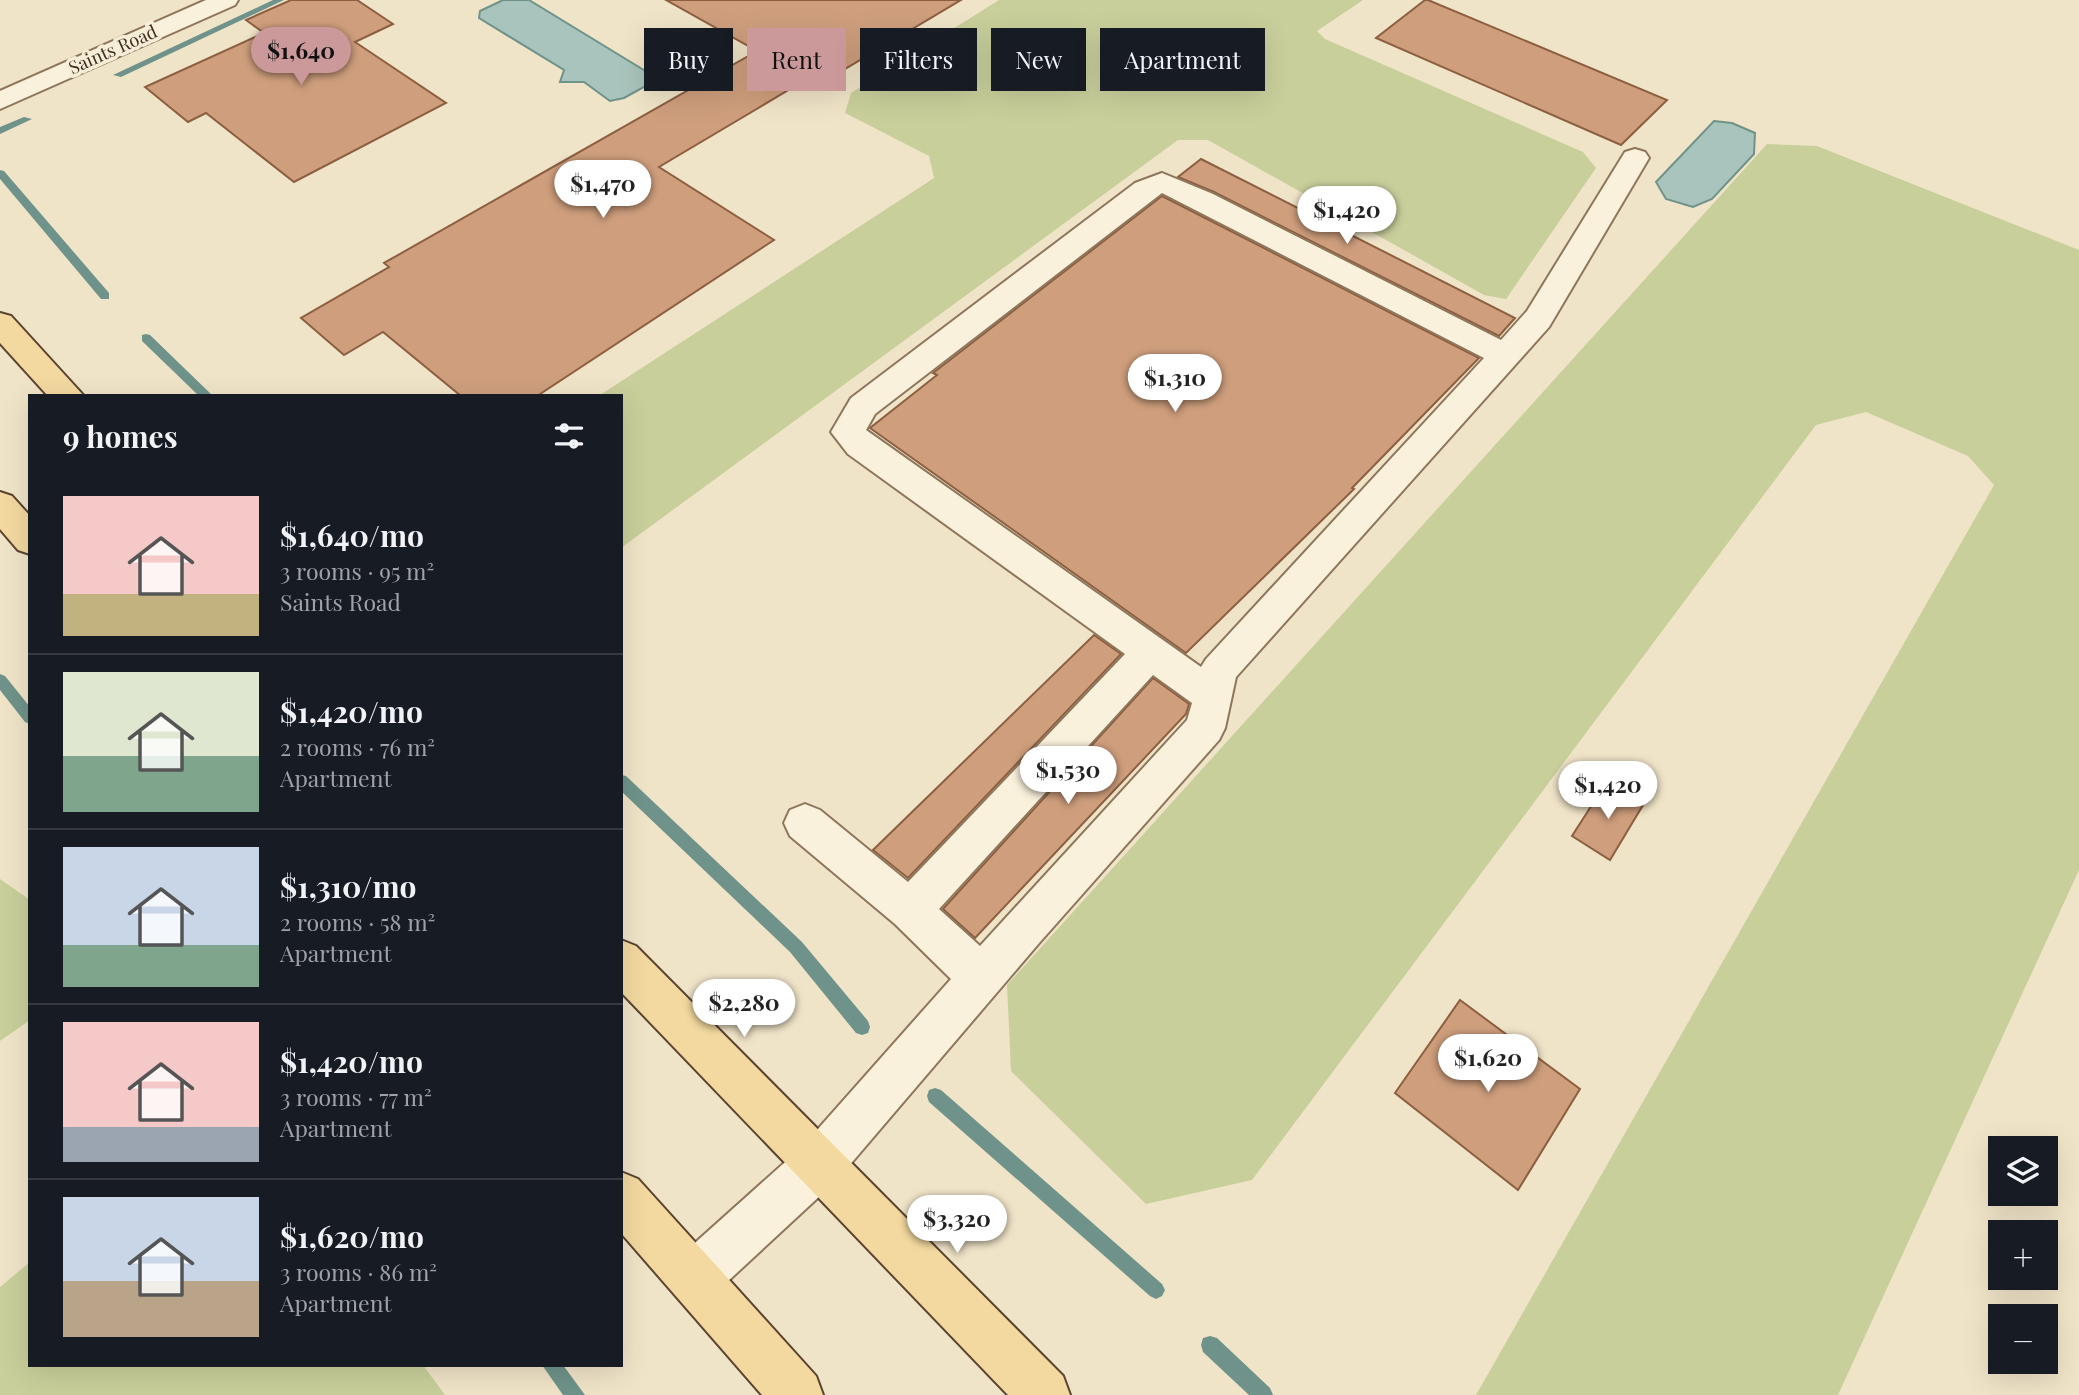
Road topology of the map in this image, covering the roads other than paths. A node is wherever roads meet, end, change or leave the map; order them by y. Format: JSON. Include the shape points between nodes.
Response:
{"nodes":[{"id":1,"x":226,"y":0,"type":"edge"},
{"id":2,"x":0,"y":101,"type":"edge"},
{"id":3,"x":1635,"y":158,"type":"dead end"},
{"id":4,"x":0,"y":324,"type":"edge"},
{"id":5,"x":1505,"y":355,"type":"junction"},
{"id":6,"x":66,"y":394,"type":"edge"},
{"id":7,"x":0,"y":505,"type":"edge"},
{"id":8,"x":28,"y":538,"type":"edge"},
{"id":9,"x":1150,"y":653,"type":"junction"},
{"id":10,"x":1212,"y":696,"type":"junction"},
{"id":11,"x":805,"y":823,"type":"dead end"},
{"id":12,"x":910,"y":911,"type":"junction"},
{"id":13,"x":623,"y":963,"type":"edge"},
{"id":14,"x":982,"y":978,"type":"junction"},
{"id":15,"x":819,"y":1164,"type":"junction"},
{"id":16,"x":623,"y":1198,"type":"edge"},
{"id":17,"x":695,"y":1277,"type":"junction"},
{"id":18,"x":797,"y":1395,"type":"edge"},
{"id":19,"x":1044,"y":1395,"type":"edge"}],
"edges":[{"from":1,"to":2,"type":"street","name":"Saints Road"},
{"from":3,"to":5,"type":"street","via":[[1538,319]]},
{"from":4,"to":6,"type":"main road"},
{"from":5,"to":9,"type":"street","via":[[1163,182],[1145,189],[863,406],[848,432],[860,445]]},
{"from":5,"to":10,"type":"street","via":[[1219,670]]},
{"from":7,"to":8,"type":"main road"},
{"from":9,"to":10,"type":"street"},
{"from":9,"to":12,"type":"street"},
{"from":10,"to":14,"type":"street","via":[[1205,728]]},
{"from":11,"to":12,"type":"street"},
{"from":12,"to":14,"type":"street"},
{"from":13,"to":15,"type":"main road"},
{"from":14,"to":15,"type":"street"},
{"from":15,"to":17,"type":"street"},
{"from":15,"to":19,"type":"main road"},
{"from":16,"to":17,"type":"main road"},
{"from":17,"to":18,"type":"main road"}]}
